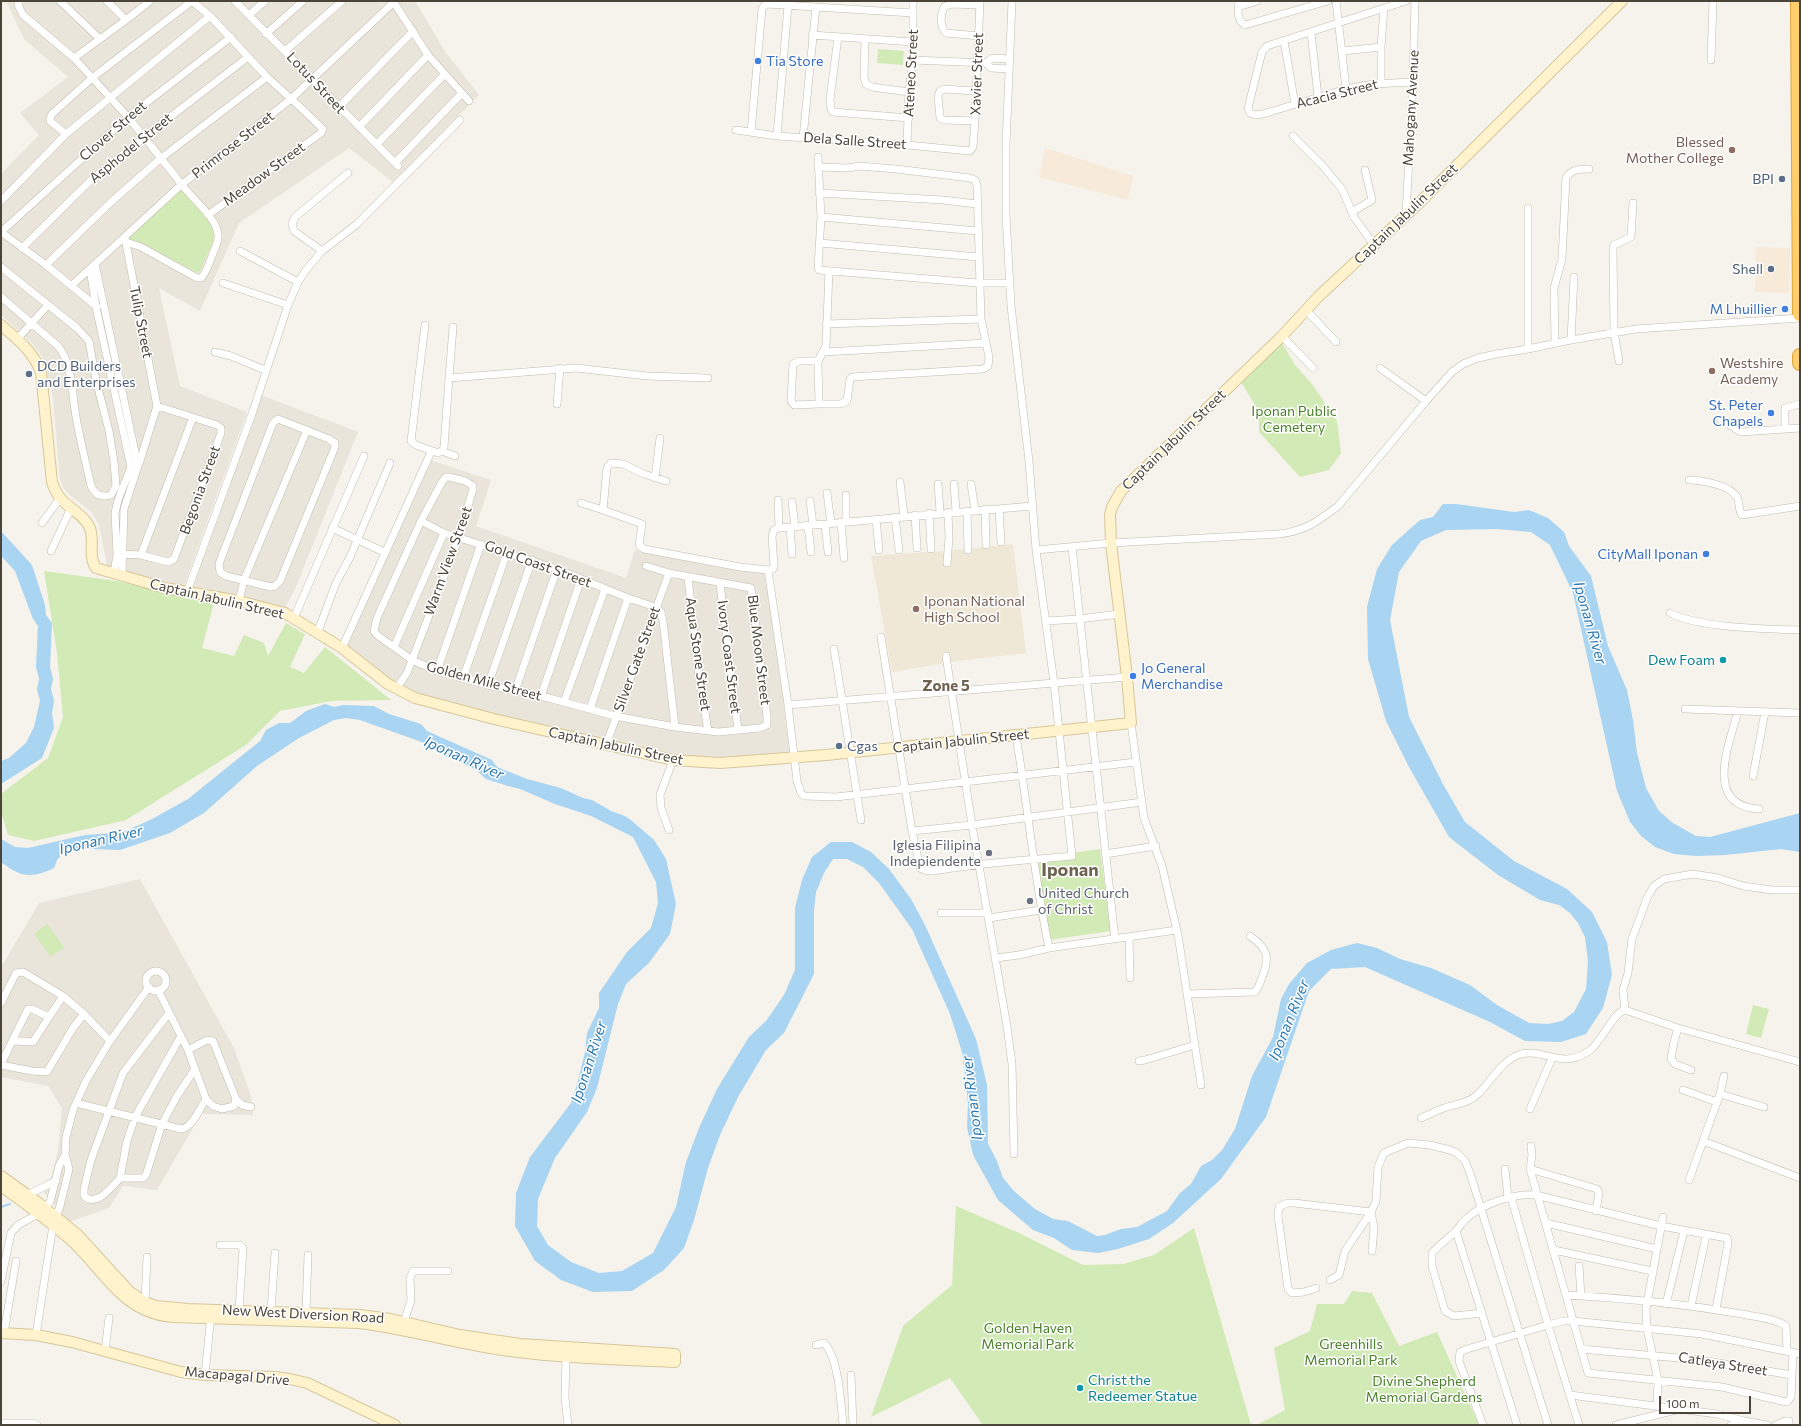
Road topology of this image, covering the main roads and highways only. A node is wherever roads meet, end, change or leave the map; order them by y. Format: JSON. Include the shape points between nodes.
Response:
{"nodes":[{"id":1,"x":1798,"y":1,"type":"edge"},
{"id":2,"x":1799,"y":89,"type":"edge"},
{"id":3,"x":1800,"y":310,"type":"edge"},
{"id":4,"x":1800,"y":314,"type":"edge"},
{"id":5,"x":1800,"y":356,"type":"edge"},
{"id":6,"x":1800,"y":363,"type":"edge"}],
"edges":[{"from":1,"to":2,"type":"highway"},
{"from":2,"to":3,"type":"highway"},
{"from":3,"to":4,"type":"highway"},
{"from":5,"to":6,"type":"highway"}]}
